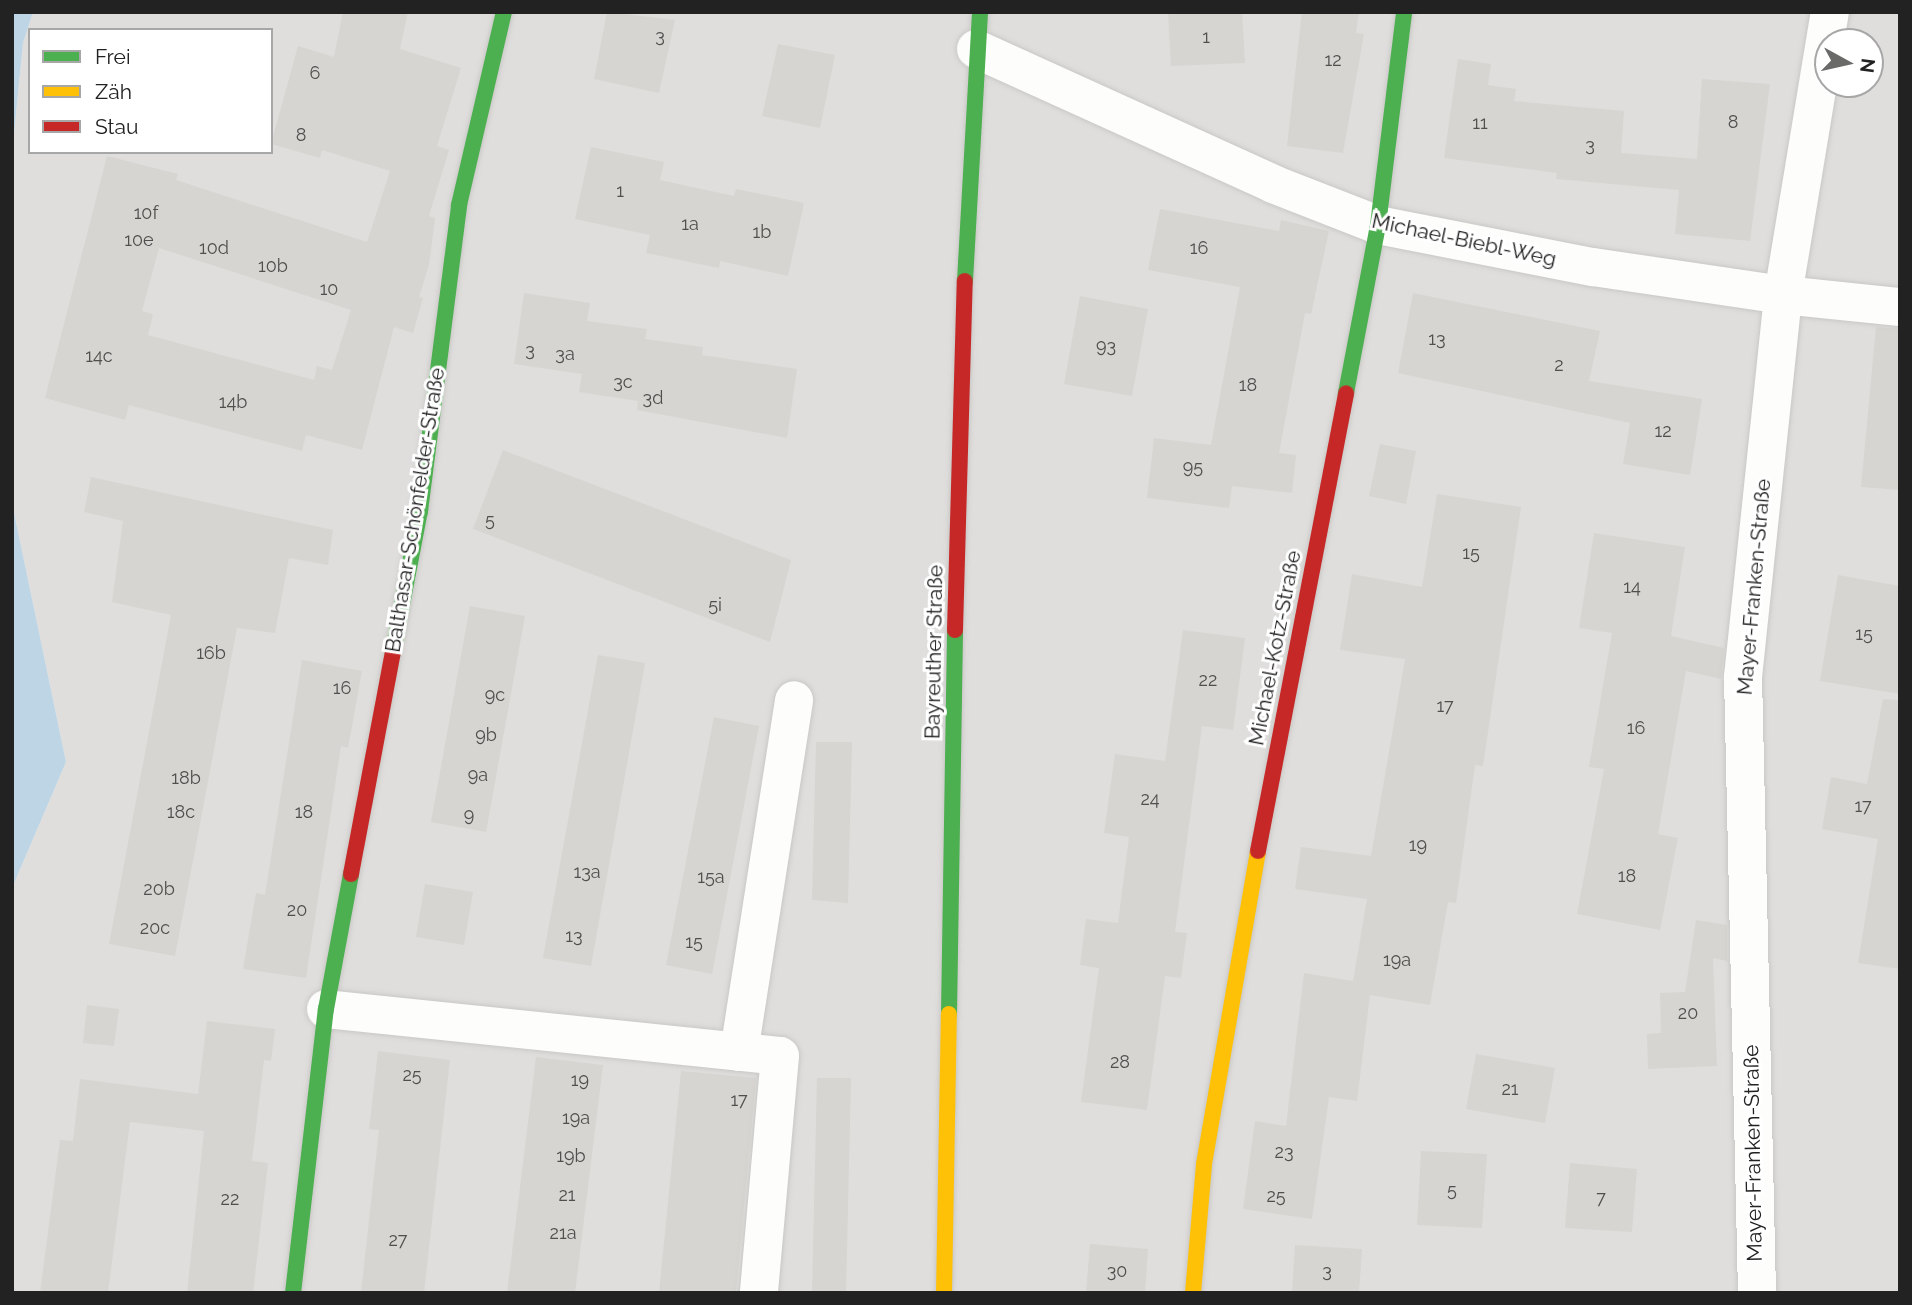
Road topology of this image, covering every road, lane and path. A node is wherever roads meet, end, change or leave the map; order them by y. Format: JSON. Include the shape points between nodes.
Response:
{"nodes":[{"id":1,"x":504,"y":12,"type":"edge"},
{"id":2,"x":1404,"y":12,"type":"edge"},
{"id":3,"x":1830,"y":12,"type":"edge"},
{"id":4,"x":978,"y":31,"type":"edge"},
{"id":5,"x":1378,"y":225,"type":"junction"},
{"id":6,"x":1783,"y":295,"type":"junction"},
{"id":7,"x":1900,"y":307,"type":"edge"},
{"id":8,"x":794,"y":699,"type":"dead end"},
{"id":9,"x":326,"y":1009,"type":"junction"},
{"id":10,"x":739,"y":1052,"type":"junction"},
{"id":11,"x":293,"y":1293,"type":"edge"},
{"id":12,"x":759,"y":1293,"type":"edge"},
{"id":13,"x":944,"y":1293,"type":"edge"},
{"id":14,"x":1193,"y":1293,"type":"edge"},
{"id":15,"x":1757,"y":1293,"type":"edge"}],
"edges":[{"from":1,"to":9,"type":"street","name":"Balthasar-Schönfelder-Straße","via":[[459,205],[415,538]]},
{"from":2,"to":5,"type":"street","name":"Michael-Kotz-Straße"},
{"from":3,"to":6,"type":"street","name":"Mayer-Franken-Straße"},
{"from":4,"to":5,"type":"street","name":"Michael-Biebl-Weg","via":[[1273,184]]},
{"from":4,"to":13,"type":"street","name":"Bayreuther Straße","via":[[960,370]]},
{"from":5,"to":6,"type":"street","name":"Michael-Biebl-Weg","via":[[1593,267]]},
{"from":5,"to":14,"type":"street","name":"Michael-Kotz-Straße","via":[[1274,765],[1204,1164]]},
{"from":6,"to":7,"type":"street","name":"Michael-Biebl-Weg"},
{"from":6,"to":15,"type":"street","name":"Mayer-Franken-Straße","via":[[1743,677]]},
{"from":8,"to":10,"type":"street"},
{"from":9,"to":10,"type":"street"},
{"from":9,"to":11,"type":"street","name":"Balthasar-Schönfelder-Straße","via":[[313,1089]]},
{"from":10,"to":12,"type":"street","via":[[780,1056]]}]}
